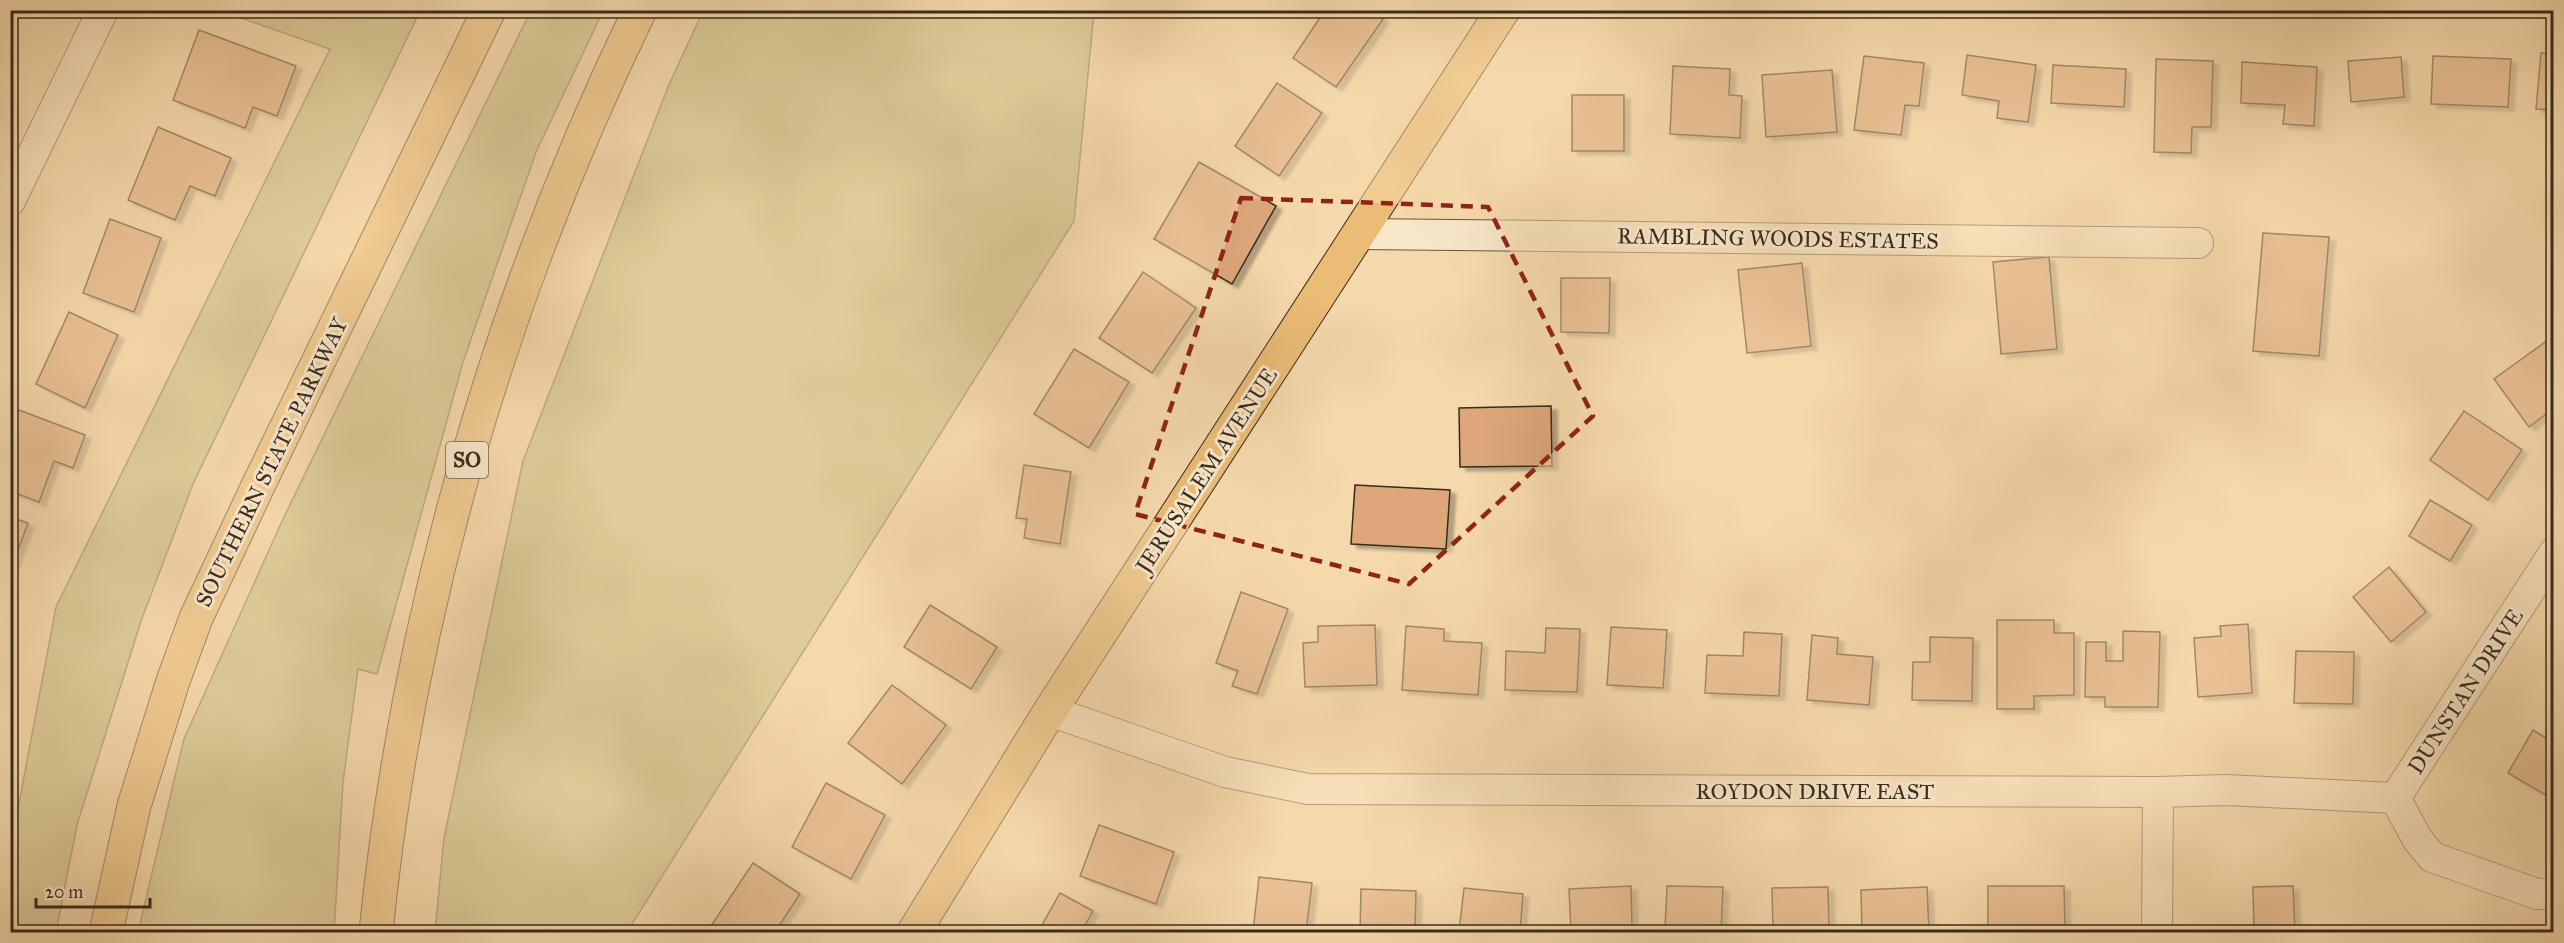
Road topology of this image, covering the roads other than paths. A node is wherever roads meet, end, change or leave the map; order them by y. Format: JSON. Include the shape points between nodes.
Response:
{"nodes":[{"id":1,"x":103,"y":10,"type":"edge"},
{"id":2,"x":464,"y":10,"type":"edge"},
{"id":3,"x":489,"y":10,"type":"edge"},
{"id":4,"x":640,"y":10,"type":"edge"},
{"id":5,"x":1503,"y":10,"type":"edge"},
{"id":6,"x":401,"y":195,"type":"junction"},
{"id":7,"x":10,"y":201,"type":"edge"},
{"id":8,"x":1359,"y":234,"type":"junction"},
{"id":9,"x":2198,"y":243,"type":"dead end"},
{"id":10,"x":2553,"y":553,"type":"edge"},
{"id":11,"x":1050,"y":711,"type":"junction"},
{"id":12,"x":2158,"y":792,"type":"junction"},
{"id":13,"x":2395,"y":798,"type":"junction"},
{"id":14,"x":2553,"y":894,"type":"edge"},
{"id":15,"x":106,"y":933,"type":"edge"},
{"id":16,"x":376,"y":933,"type":"edge"},
{"id":17,"x":914,"y":933,"type":"edge"},
{"id":18,"x":2157,"y":933,"type":"edge"}],
"edges":[{"from":1,"to":7,"type":"street"},
{"from":2,"to":6,"type":"main road"},
{"from":3,"to":6,"type":"main road","name":"SOUTHERN STATE PARKWAY"},
{"from":4,"to":16,"type":"main road","number":"SO","via":[[569,166],[474,432],[438,566],[409,702],[386,840]]},
{"from":5,"to":8,"type":"main road","name":"JERUSALEM AVENUE"},
{"from":6,"to":15,"type":"main road","name":"SOUTHERN STATE PARKWAY","via":[[196,618],[134,806]]},
{"from":8,"to":9,"type":"street","name":"RAMBLING WOODS ESTATES"},
{"from":8,"to":11,"type":"main road","name":"JERUSALEM AVENUE"},
{"from":10,"to":13,"type":"street","name":"DUNSTAN DRIVE"},
{"from":11,"to":12,"type":"street","name":"ROYDON DRIVE EAST","via":[[1225,772],[1308,789]]},
{"from":11,"to":17,"type":"main road","name":"JERUSALEM AVENUE"},
{"from":12,"to":13,"type":"street","name":"ROYDON DRIVE EAST","via":[[2226,790]]},
{"from":12,"to":18,"type":"street"},
{"from":13,"to":14,"type":"street","via":[[2432,857],[2537,894]]}]}
